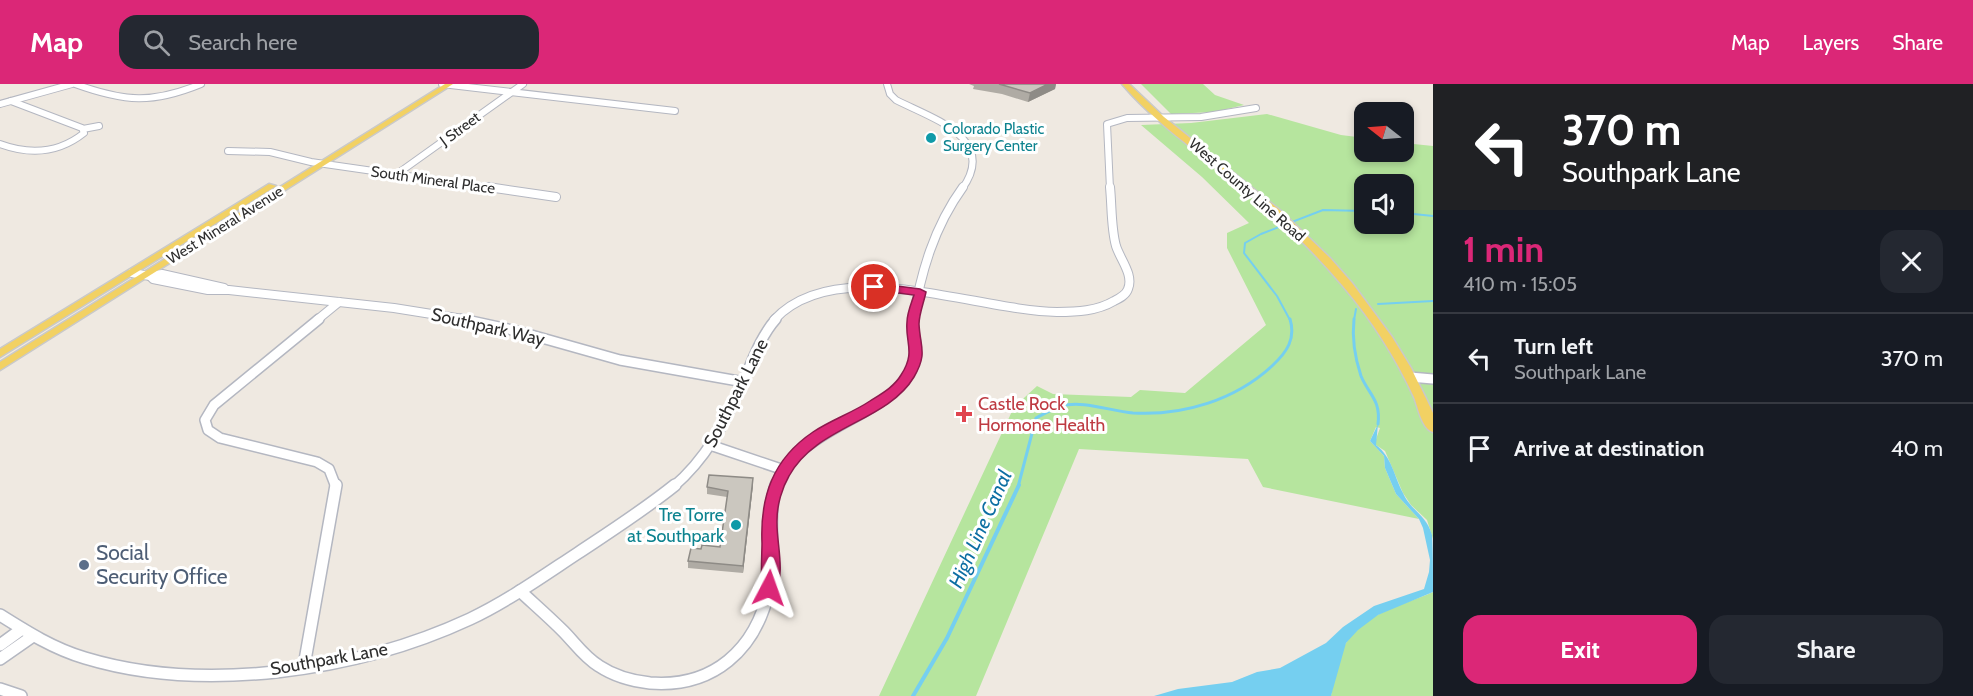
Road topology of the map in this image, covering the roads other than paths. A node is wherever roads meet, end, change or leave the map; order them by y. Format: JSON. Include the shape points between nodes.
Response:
{"nodes":[{"id":1,"x":73,"y":84,"type":"edge"},
{"id":2,"x":201,"y":84,"type":"edge"},
{"id":3,"x":441,"y":84,"type":"edge"},
{"id":4,"x":449,"y":84,"type":"edge"},
{"id":5,"x":523,"y":84,"type":"edge"},
{"id":6,"x":887,"y":84,"type":"edge"},
{"id":7,"x":1125,"y":84,"type":"edge"},
{"id":8,"x":512,"y":92,"type":"junction"},
{"id":9,"x":11,"y":101,"type":"junction"},
{"id":10,"x":0,"y":104,"type":"edge"},
{"id":11,"x":1256,"y":108,"type":"dead end"},
{"id":12,"x":675,"y":111,"type":"dead end"},
{"id":13,"x":1161,"y":118,"type":"junction"},
{"id":14,"x":99,"y":126,"type":"dead end"},
{"id":15,"x":83,"y":129,"type":"junction"},
{"id":16,"x":0,"y":144,"type":"edge"},
{"id":17,"x":311,"y":162,"type":"junction"},
{"id":18,"x":322,"y":164,"type":"junction"},
{"id":19,"x":397,"y":174,"type":"junction"},
{"id":20,"x":556,"y":197,"type":"dead end"},
{"id":21,"x":132,"y":273,"type":"junction"},
{"id":22,"x":148,"y":275,"type":"junction"},
{"id":23,"x":920,"y":292,"type":"junction"},
{"id":24,"x":339,"y":302,"type":"junction"},
{"id":25,"x":0,"y":354,"type":"edge"},
{"id":26,"x":0,"y":367,"type":"edge"},
{"id":27,"x":1410,"y":377,"type":"junction"},
{"id":28,"x":1433,"y":379,"type":"edge"},
{"id":29,"x":744,"y":382,"type":"junction"},
{"id":30,"x":1433,"y":428,"type":"edge"},
{"id":31,"x":710,"y":445,"type":"junction"},
{"id":32,"x":784,"y":470,"type":"junction"},
{"id":33,"x":520,"y":591,"type":"junction"},
{"id":34,"x":0,"y":615,"type":"edge"},
{"id":35,"x":27,"y":632,"type":"junction"},
{"id":36,"x":0,"y":645,"type":"edge"},
{"id":37,"x":0,"y":659,"type":"edge"},
{"id":38,"x":304,"y":666,"type":"junction"},
{"id":39,"x":0,"y":689,"type":"edge"},
{"id":40,"x":21,"y":696,"type":"edge"}],
"edges":[{"from":1,"to":2,"type":"street","via":[[131,100],[165,97]]},
{"from":1,"to":9,"type":"street"},
{"from":3,"to":4,"type":"street"},
{"from":3,"to":17,"type":"main road","name":"West Mineral Avenue"},
{"from":4,"to":8,"type":"street"},
{"from":4,"to":18,"type":"main road","name":"West Mineral Avenue"},
{"from":5,"to":8,"type":"street","name":"J Street"},
{"from":6,"to":23,"type":"street","via":[[896,100],[957,133],[974,158],[968,179],[938,229]]},
{"from":7,"to":13,"type":"main road","name":"West County Line Road"},
{"from":8,"to":12,"type":"street"},
{"from":8,"to":19,"type":"street","name":"J Street"},
{"from":9,"to":10,"type":"street"},
{"from":9,"to":15,"type":"street"},
{"from":11,"to":13,"type":"street","name":"Southpark Lane","via":[[1201,117]]},
{"from":13,"to":23,"type":"street","name":"Southpark Lane","via":[[1116,120],[1106,127],[1114,242],[1129,280],[1121,298],[1094,310],[1055,313]]},
{"from":13,"to":27,"type":"main road","name":"West County Line Road","via":[[1293,228],[1358,299]]},
{"from":14,"to":15,"type":"street"},
{"from":15,"to":16,"type":"street","via":[[80,137],[43,150],[23,152]]},
{"from":17,"to":17,"type":"street","name":"South Mineral Place","via":[[300,158],[228,151],[273,159]]},
{"from":17,"to":18,"type":"street","name":"South Mineral Place"},
{"from":17,"to":21,"type":"main road","name":"West Mineral Avenue"},
{"from":18,"to":19,"type":"street","name":"South Mineral Place"},
{"from":18,"to":22,"type":"main road","name":"West Mineral Avenue"},
{"from":19,"to":20,"type":"street","name":"South Mineral Place"},
{"from":21,"to":22,"type":"street","name":"Southpark Way"},
{"from":21,"to":25,"type":"main road","name":"West Mineral Avenue"},
{"from":22,"to":24,"type":"street","name":"Southpark Way","via":[[208,290]]},
{"from":22,"to":26,"type":"main road","name":"West Mineral Avenue"},
{"from":23,"to":29,"type":"street","name":"Southpark Lane","via":[[891,287],[849,288],[800,302],[771,324]]},
{"from":23,"to":32,"type":"street","via":[[913,323],[917,348],[908,376],[881,401],[818,436]]},
{"from":24,"to":29,"type":"street","name":"Southpark Way","via":[[454,317],[620,360]]},
{"from":24,"to":38,"type":"street","via":[[214,405],[205,420],[208,430],[220,438],[317,462],[329,470],[336,484]]},
{"from":27,"to":28,"type":"street"},
{"from":27,"to":30,"type":"main road","name":"West County Line Road"},
{"from":29,"to":31,"type":"street","name":"Southpark Lane"},
{"from":31,"to":32,"type":"street"},
{"from":31,"to":33,"type":"street","name":"Southpark Lane","via":[[687,473],[639,513]]},
{"from":32,"to":33,"type":"street","via":[[771,502],[771,573],[757,626],[736,656],[712,674],[658,685],[610,672],[595,664]]},
{"from":33,"to":38,"type":"street","name":"Southpark Lane","via":[[420,639],[353,658]]},
{"from":34,"to":35,"type":"street","name":"Southpark Lane"},
{"from":35,"to":36,"type":"street"},
{"from":35,"to":37,"type":"street"},
{"from":35,"to":38,"type":"street","name":"Southpark Lane","via":[[85,658],[154,671],[226,675]]},
{"from":39,"to":40,"type":"street"}]}
